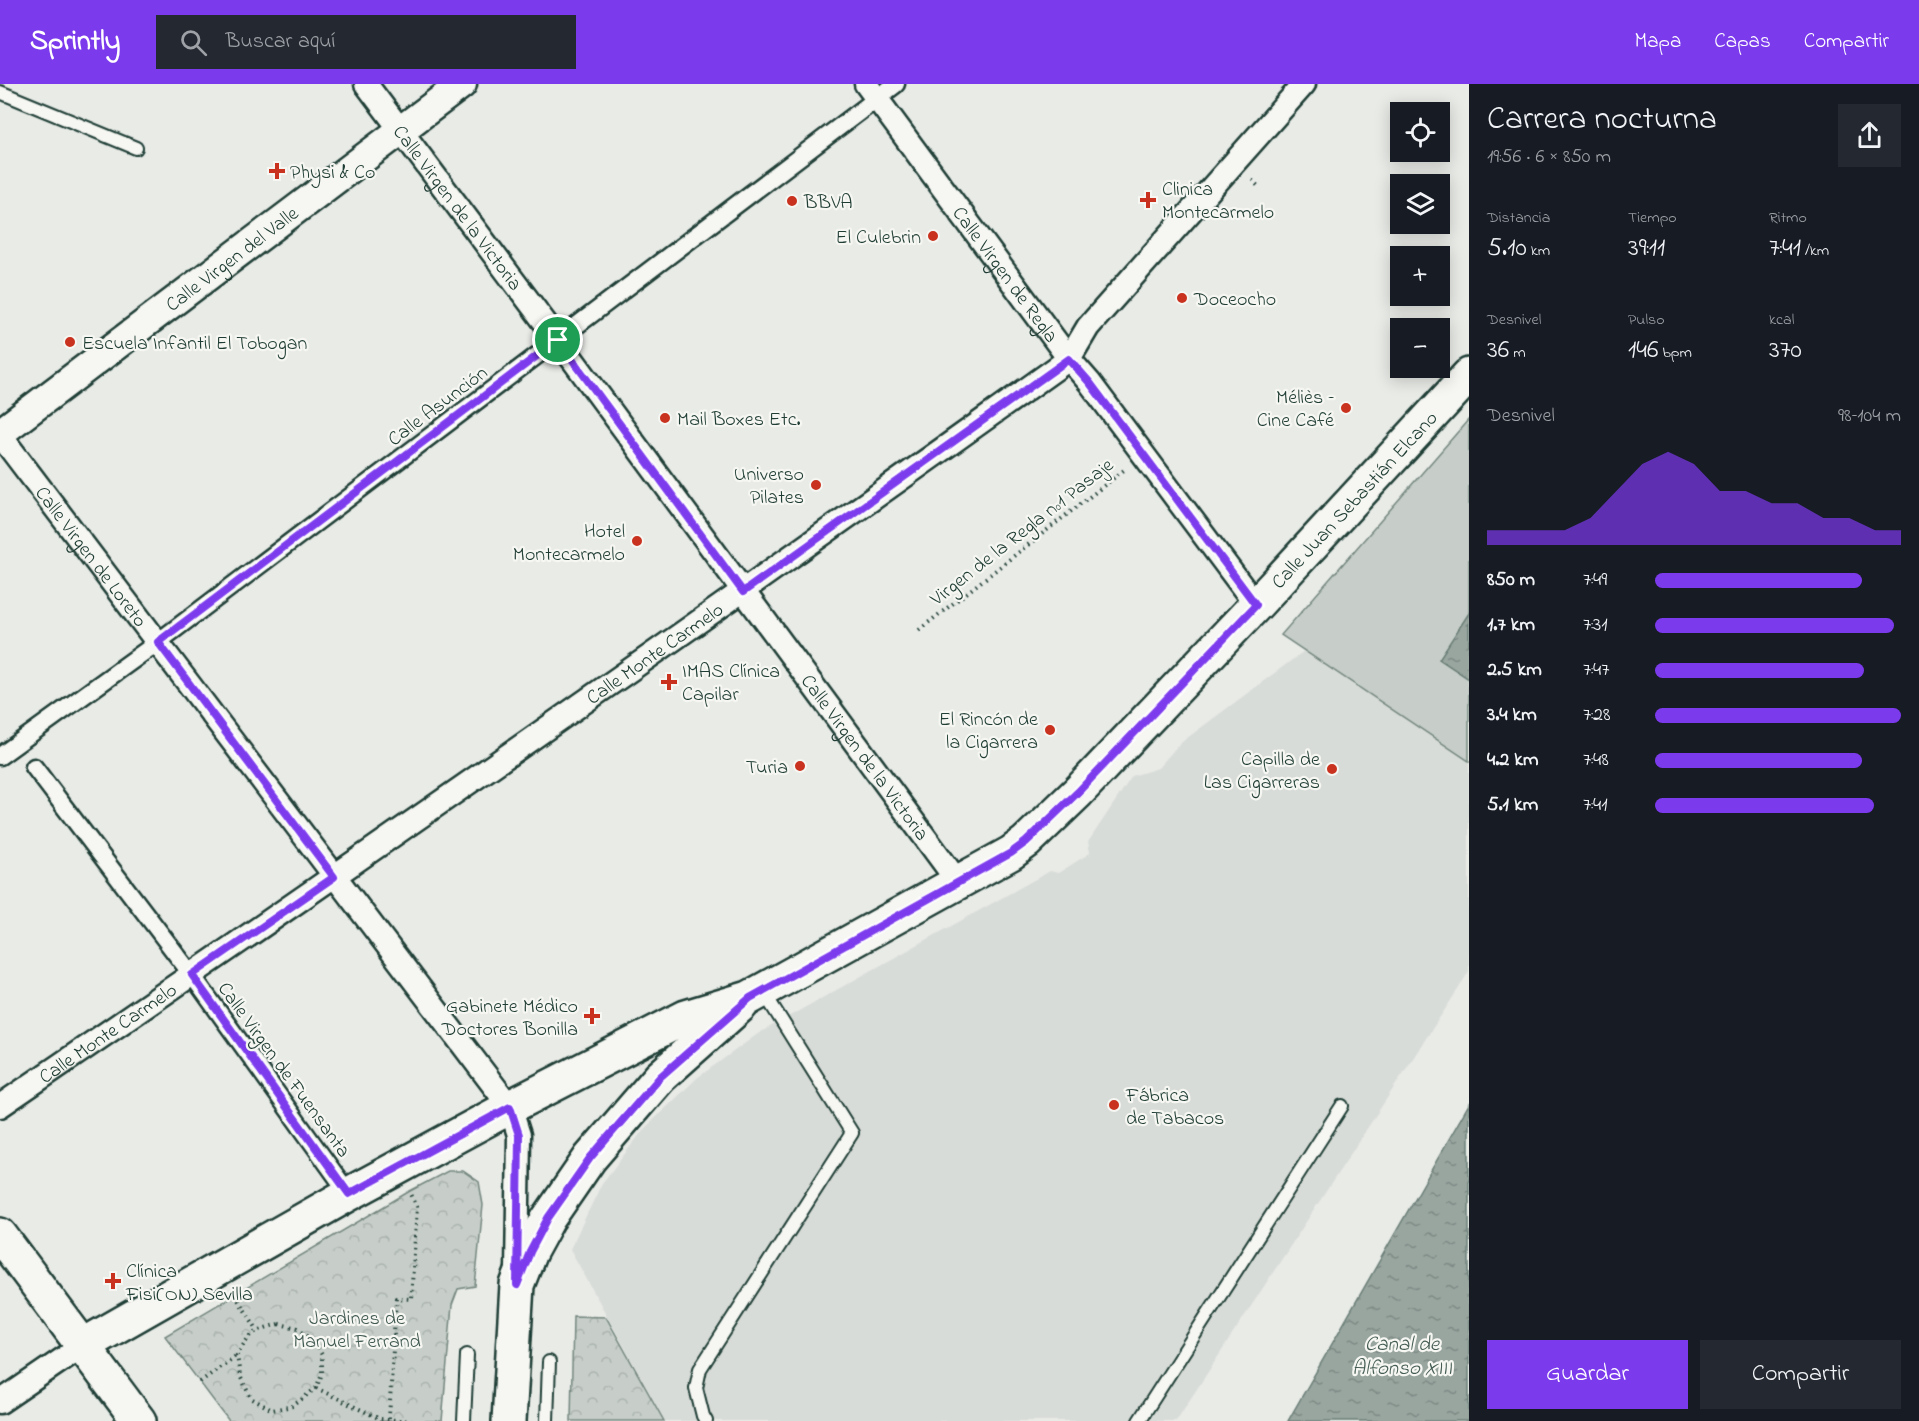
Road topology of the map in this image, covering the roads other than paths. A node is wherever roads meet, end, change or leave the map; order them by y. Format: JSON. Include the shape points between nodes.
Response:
{"nodes":[{"id":1,"x":366,"y":84,"type":"edge"},
{"id":2,"x":462,"y":84,"type":"edge"},
{"id":3,"x":896,"y":84,"type":"edge"},
{"id":4,"x":1304,"y":84,"type":"edge"},
{"id":5,"x":871,"y":91,"type":"edge"},
{"id":6,"x":0,"y":92,"type":"edge"},
{"id":7,"x":400,"y":129,"type":"junction"},
{"id":8,"x":136,"y":148,"type":"dead end"},
{"id":9,"x":558,"y":340,"type":"junction"},
{"id":10,"x":1069,"y":359,"type":"junction"},
{"id":11,"x":1469,"y":375,"type":"edge"},
{"id":12,"x":0,"y":434,"type":"edge"},
{"id":13,"x":743,"y":592,"type":"junction"},
{"id":14,"x":1256,"y":605,"type":"junction"},
{"id":15,"x":158,"y":642,"type":"junction"},
{"id":16,"x":0,"y":756,"type":"edge"},
{"id":17,"x":34,"y":767,"type":"dead end"},
{"id":18,"x":334,"y":877,"type":"junction"},
{"id":19,"x":958,"y":882,"type":"junction"},
{"id":20,"x":192,"y":975,"type":"junction"},
{"id":21,"x":756,"y":994,"type":"junction"},
{"id":22,"x":0,"y":1106,"type":"edge"},
{"id":23,"x":1342,"y":1106,"type":"dead end"},
{"id":24,"x":510,"y":1107,"type":"junction"},
{"id":25,"x":349,"y":1194,"type":"junction"},
{"id":26,"x":0,"y":1235,"type":"edge"},
{"id":27,"x":517,"y":1285,"type":"junction"},
{"id":28,"x":82,"y":1346,"type":"junction"},
{"id":29,"x":467,"y":1355,"type":"dead end"},
{"id":30,"x":549,"y":1362,"type":"dead end"},
{"id":31,"x":0,"y":1402,"type":"edge"},
{"id":32,"x":139,"y":1421,"type":"edge"},
{"id":33,"x":464,"y":1421,"type":"edge"},
{"id":34,"x":509,"y":1421,"type":"edge"},
{"id":35,"x":547,"y":1421,"type":"edge"},
{"id":36,"x":706,"y":1421,"type":"edge"},
{"id":37,"x":1138,"y":1421,"type":"edge"}],
"edges":[{"from":1,"to":7,"type":"street","name":"Calle Virgen de la Victoria"},
{"from":2,"to":7,"type":"street","name":"Calle Virgen del Valle"},
{"from":3,"to":5,"type":"street","name":"Calle Asunción"},
{"from":4,"to":10,"type":"street","name":"Calle Monte Carmelo","via":[[1088,327]]},
{"from":5,"to":9,"type":"street","name":"Calle Asunción"},
{"from":5,"to":10,"type":"street","name":"Calle Virgen de Regla"},
{"from":6,"to":8,"type":"lane"},
{"from":7,"to":9,"type":"street","name":"Calle Virgen de la Victoria"},
{"from":7,"to":12,"type":"street","name":"Calle Virgen del Valle"},
{"from":9,"to":13,"type":"street","name":"Calle Virgen de la Victoria"},
{"from":9,"to":15,"type":"street","name":"Calle Asunción"},
{"from":10,"to":13,"type":"street","name":"Calle Monte Carmelo"},
{"from":10,"to":14,"type":"street","name":"Calle Virgen de Regla"},
{"from":11,"to":14,"type":"main road","name":"Calle Juan Sebastián Elcano"},
{"from":12,"to":15,"type":"street","name":"Calle Virgen de Loreto"},
{"from":13,"to":18,"type":"street","name":"Calle Monte Carmelo"},
{"from":13,"to":19,"type":"street","name":"Calle Virgen de la Victoria"},
{"from":14,"to":19,"type":"main road","name":"Calle Juan Sebastián Elcano","via":[[1049,821],[1011,853]]},
{"from":15,"to":16,"type":"street","name":"Calle Asunción"},
{"from":15,"to":18,"type":"street","name":"Calle Virgen de Loreto"},
{"from":17,"to":20,"type":"street","name":"Calle Virgen de Fuensanta"},
{"from":18,"to":20,"type":"street","name":"Calle Monte Carmelo"},
{"from":18,"to":24,"type":"street","name":"Calle Virgen de Loreto"},
{"from":19,"to":21,"type":"main road","name":"Calle Juan Sebastián Elcano"},
{"from":20,"to":22,"type":"street","name":"Calle Monte Carmelo"},
{"from":20,"to":25,"type":"street","name":"Calle Virgen de Fuensanta"},
{"from":21,"to":24,"type":"main road","name":"Calle Juan Sebastián Elcano","via":[[686,1017]]},
{"from":21,"to":27,"type":"main road","via":[[660,1077],[590,1158],[548,1218]]},
{"from":21,"to":36,"type":"lane","via":[[852,1133],[699,1369],[696,1388]]},
{"from":23,"to":37,"type":"lane"},
{"from":24,"to":25,"type":"main road","name":"Calle Juan Sebastián Elcano"},
{"from":24,"to":27,"type":"street","name":"Calle Virgen de Loreto","via":[[519,1135]]},
{"from":25,"to":28,"type":"main road","name":"Calle Juan Sebastián Elcano"},
{"from":26,"to":28,"type":"main road"},
{"from":27,"to":34,"type":"main road"},
{"from":28,"to":31,"type":"street","name":"Calle Juan Sebastián Elcano"},
{"from":28,"to":32,"type":"main road"},
{"from":29,"to":33,"type":"lane"},
{"from":30,"to":35,"type":"lane"}]}
